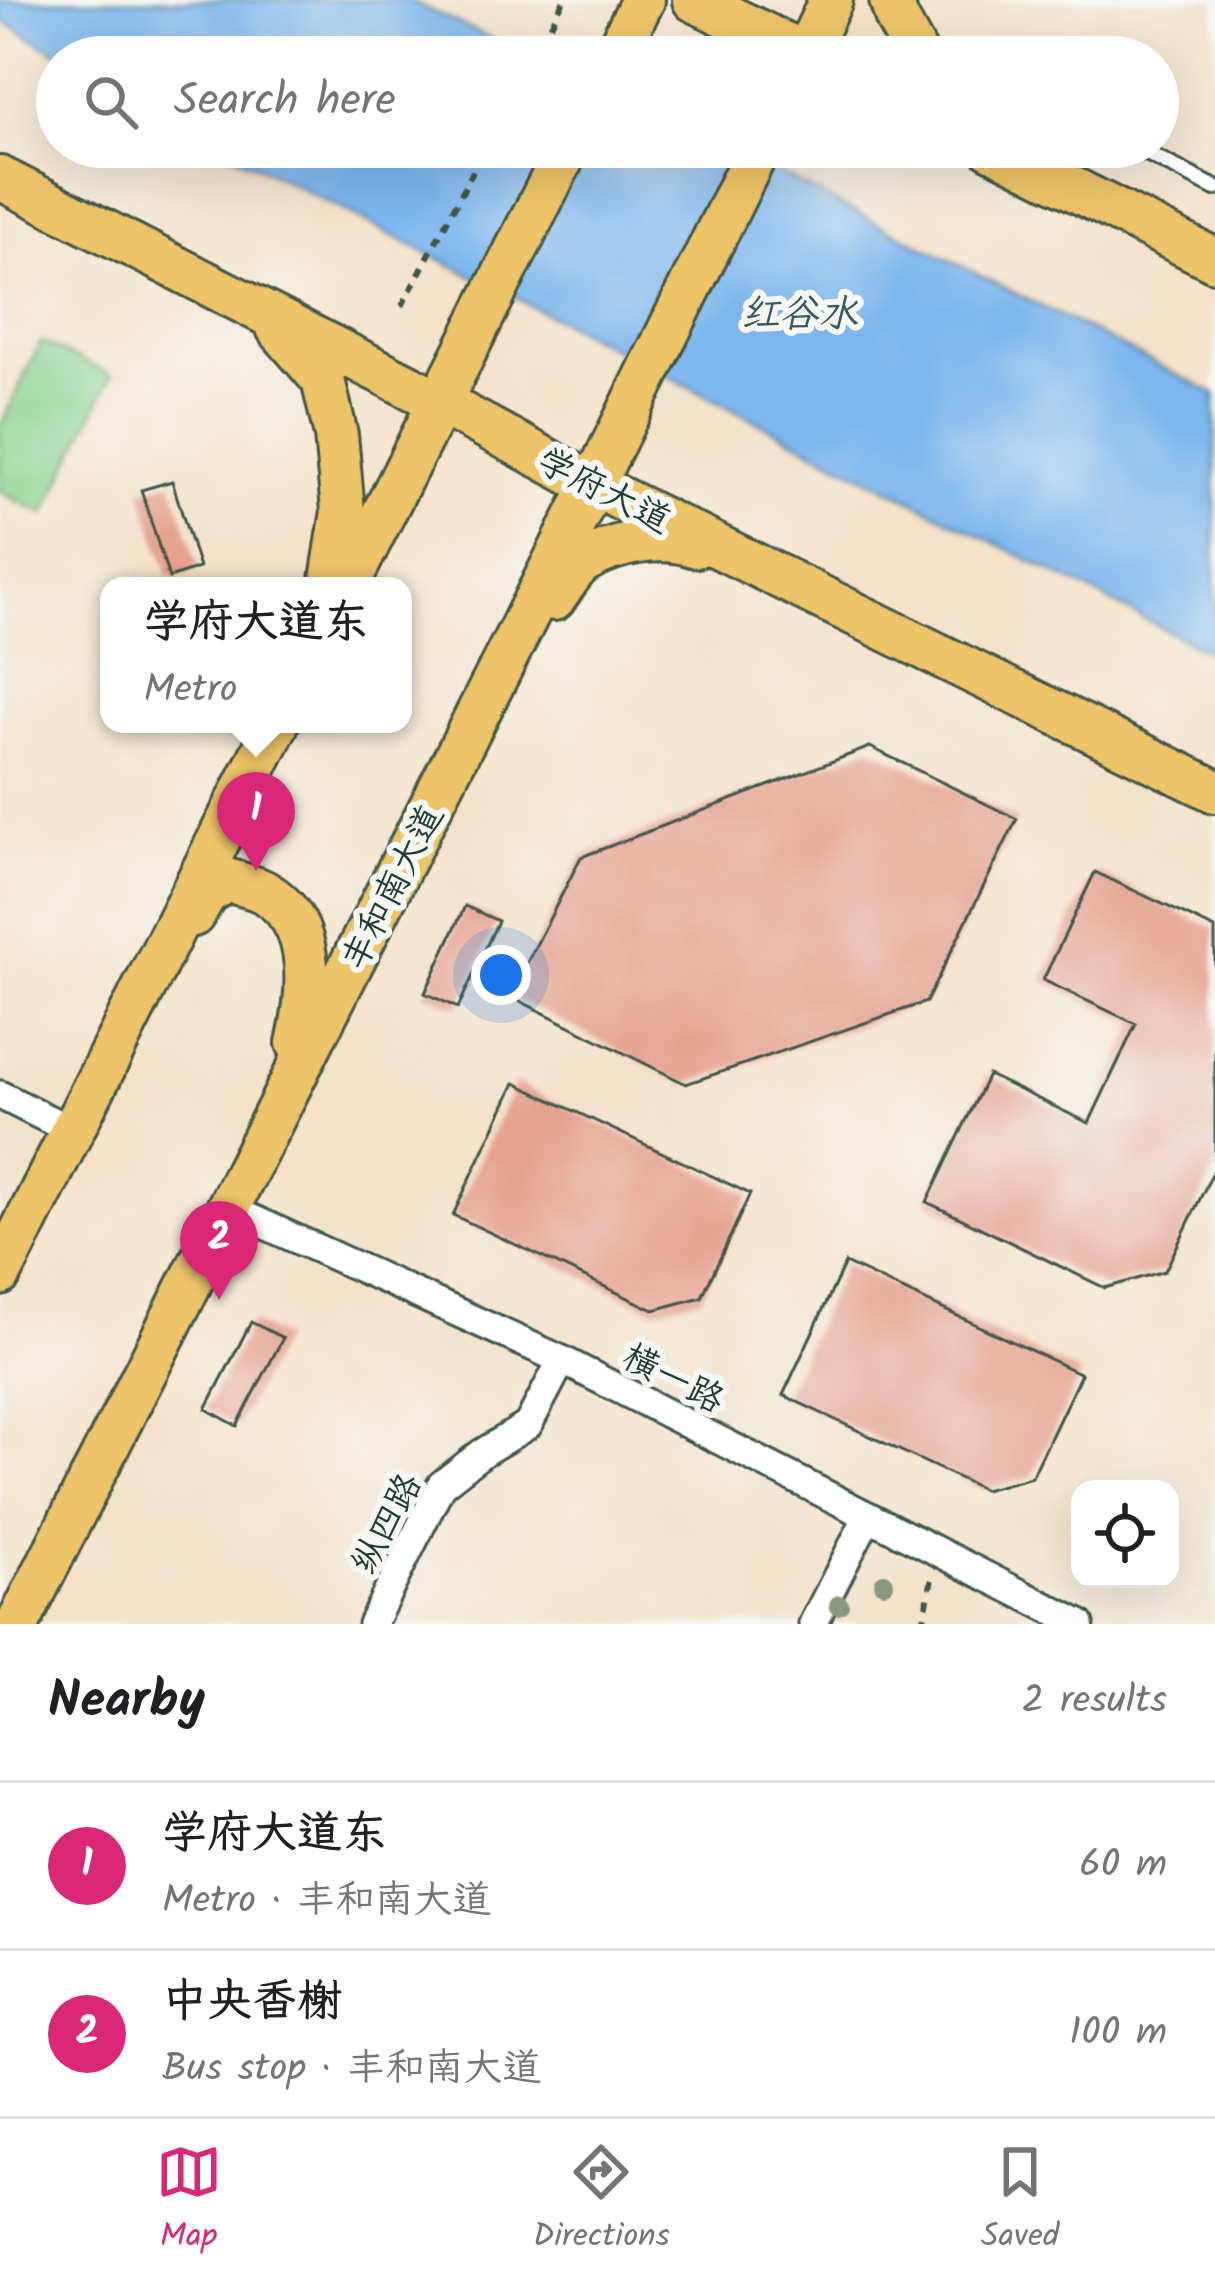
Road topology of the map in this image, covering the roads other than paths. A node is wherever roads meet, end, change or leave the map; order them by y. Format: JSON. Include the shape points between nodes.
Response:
{"nodes":[{"id":1,"x":694,"y":0,"type":"edge"},
{"id":2,"x":831,"y":0,"type":"edge"},
{"id":3,"x":891,"y":0,"type":"edge"},
{"id":4,"x":767,"y":36,"type":"edge"},
{"id":5,"x":816,"y":36,"type":"edge"},
{"id":6,"x":906,"y":36,"type":"edge"},
{"id":7,"x":557,"y":168,"type":"edge"},
{"id":8,"x":749,"y":168,"type":"edge"},
{"id":9,"x":1039,"y":168,"type":"edge"},
{"id":10,"x":1176,"y":168,"type":"edge"},
{"id":11,"x":0,"y":178,"type":"edge"},
{"id":12,"x":1215,"y":188,"type":"edge"},
{"id":13,"x":1204,"y":249,"type":"edge"},
{"id":14,"x":266,"y":313,"type":"junction"},
{"id":15,"x":440,"y":402,"type":"junction"},
{"id":16,"x":593,"y":485,"type":"junction"},
{"id":17,"x":760,"y":567,"type":"junction"},
{"id":18,"x":332,"y":577,"type":"edge"},
{"id":19,"x":352,"y":577,"type":"edge"},
{"id":20,"x":491,"y":688,"type":"junction"},
{"id":21,"x":273,"y":733,"type":"edge"},
{"id":22,"x":1215,"y":791,"type":"edge"},
{"id":23,"x":132,"y":1011,"type":"junction"},
{"id":24,"x":287,"y":1091,"type":"junction"},
{"id":25,"x":0,"y":1095,"type":"edge"},
{"id":26,"x":72,"y":1131,"type":"junction"},
{"id":27,"x":228,"y":1208,"type":"junction"},
{"id":28,"x":0,"y":1274,"type":"edge"},
{"id":29,"x":562,"y":1360,"type":"junction"},
{"id":30,"x":868,"y":1516,"type":"junction"},
{"id":31,"x":18,"y":1624,"type":"edge"},
{"id":32,"x":372,"y":1624,"type":"edge"},
{"id":33,"x":813,"y":1624,"type":"edge"},
{"id":34,"x":1080,"y":1624,"type":"edge"}],
"edges":[{"from":1,"to":4,"type":"main road"},
{"from":2,"to":5,"type":"main road"},
{"from":3,"to":6,"type":"main road"},
{"from":7,"to":15,"type":"main road"},
{"from":8,"to":16,"type":"main road","name":"丰和南大道"},
{"from":9,"to":13,"type":"main road"},
{"from":10,"to":12,"type":"lane"},
{"from":11,"to":14,"type":"main road","name":"学府大道"},
{"from":14,"to":15,"type":"main road","name":"学府大道"},
{"from":14,"to":18,"type":"main road","via":[[323,380],[343,512]]},
{"from":15,"to":16,"type":"main road","name":"学府大道"},
{"from":15,"to":19,"type":"main road"},
{"from":16,"to":17,"type":"main road","name":"学府大道"},
{"from":16,"to":20,"type":"main road","name":"丰和南大道"},
{"from":17,"to":20,"type":"main road","via":[[677,539],[628,543],[580,563]]},
{"from":17,"to":22,"type":"main road","name":"学府大道"},
{"from":20,"to":24,"type":"main road","name":"丰和南大道"},
{"from":21,"to":23,"type":"main road"},
{"from":23,"to":24,"type":"main road","via":[[206,893],[226,880],[262,891],[284,907],[305,949],[308,999]]},
{"from":23,"to":26,"type":"main road"},
{"from":24,"to":27,"type":"main road","name":"丰和南大道"},
{"from":25,"to":26,"type":"street"},
{"from":26,"to":28,"type":"main road"},
{"from":27,"to":29,"type":"street","name":"横一路"},
{"from":27,"to":31,"type":"main road","name":"丰和南大道"},
{"from":29,"to":30,"type":"street","name":"横一路"},
{"from":29,"to":32,"type":"street","name":"纵四路","via":[[528,1425],[441,1485]]},
{"from":30,"to":33,"type":"street"},
{"from":30,"to":34,"type":"street","name":"横一路"}]}
